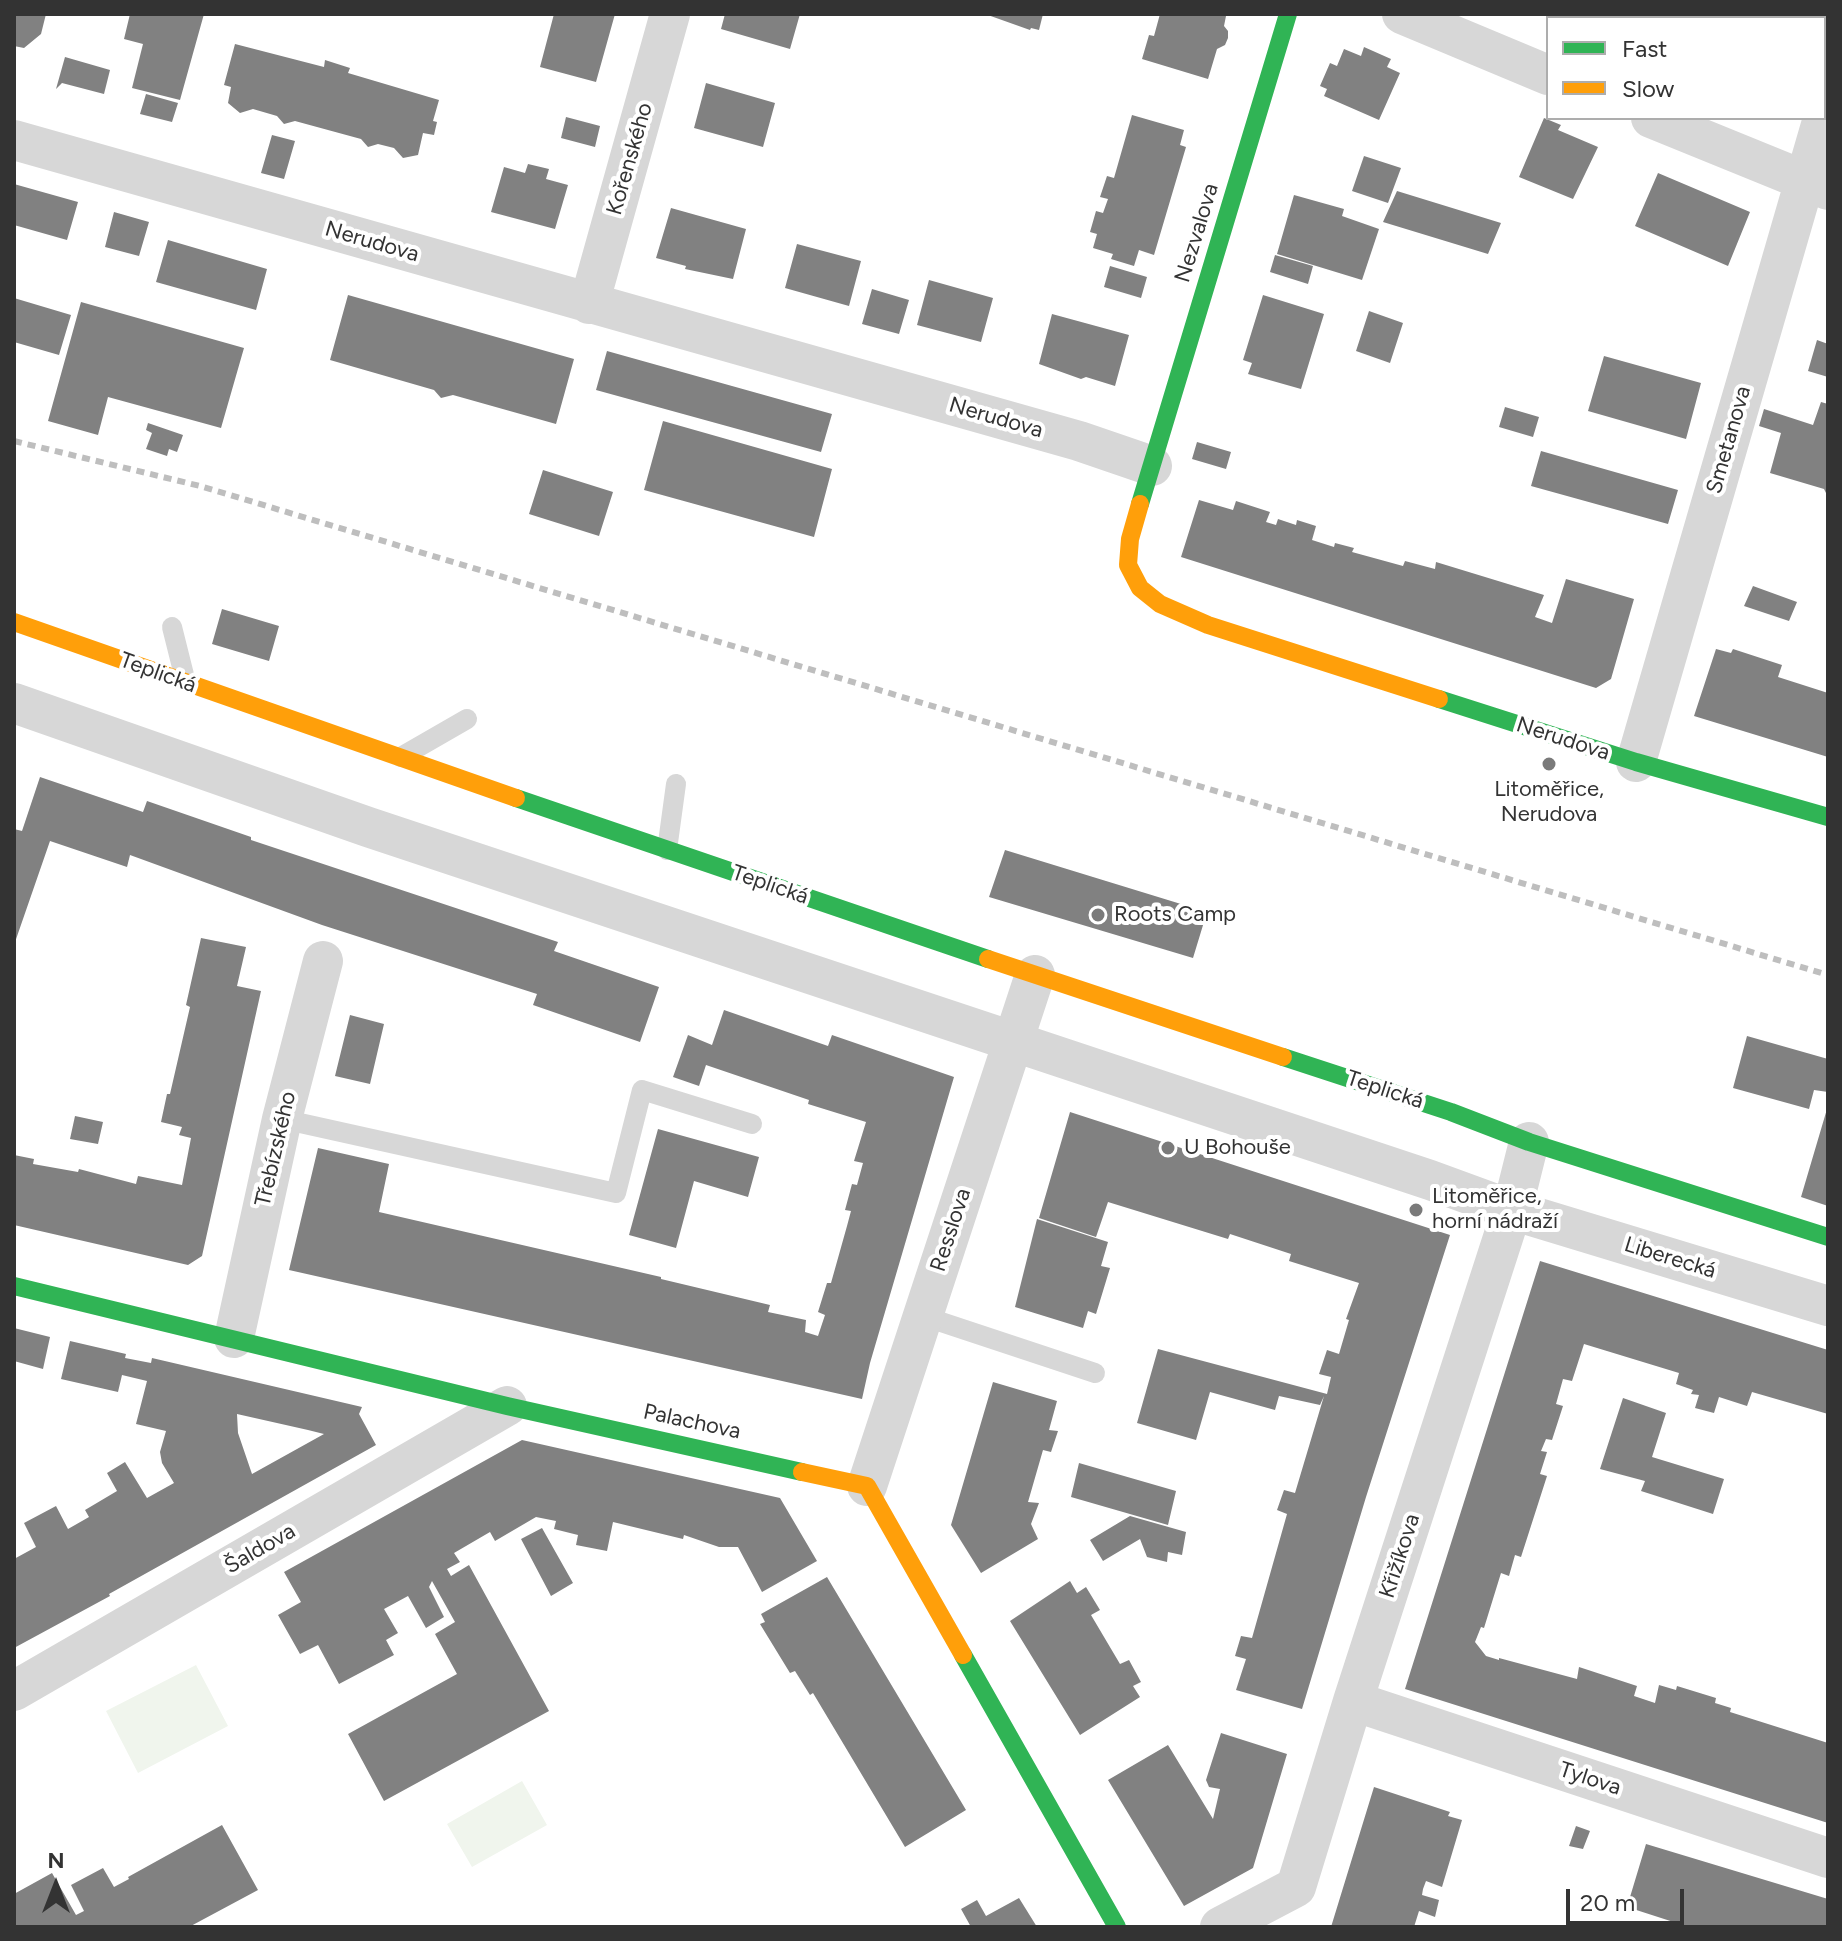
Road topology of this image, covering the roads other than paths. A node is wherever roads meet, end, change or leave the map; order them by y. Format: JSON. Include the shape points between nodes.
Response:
{"nodes":[{"id":1,"x":670,"y":14,"type":"edge"},
{"id":2,"x":1288,"y":14,"type":"edge"},
{"id":3,"x":1402,"y":14,"type":"edge"},
{"id":4,"x":1546,"y":74,"type":"edge"},
{"id":5,"x":1656,"y":120,"type":"edge"},
{"id":6,"x":1824,"y":120,"type":"edge"},
{"id":7,"x":14,"y":140,"type":"edge"},
{"id":8,"x":1816,"y":186,"type":"edge"},
{"id":9,"x":589,"y":304,"type":"junction"},
{"id":10,"x":1152,"y":466,"type":"junction"},
{"id":11,"x":14,"y":622,"type":"edge"},
{"id":12,"x":172,"y":627,"type":"dead end"},
{"id":13,"x":186,"y":683,"type":"junction"},
{"id":14,"x":14,"y":703,"type":"edge"},
{"id":15,"x":467,"y":719,"type":"dead end"},
{"id":16,"x":398,"y":758,"type":"junction"},
{"id":17,"x":1636,"y":762,"type":"junction"},
{"id":18,"x":676,"y":784,"type":"dead end"},
{"id":19,"x":1828,"y":817,"type":"edge"},
{"id":20,"x":667,"y":850,"type":"junction"},
{"id":21,"x":323,"y":961,"type":"dead end"},
{"id":22,"x":1035,"y":975,"type":"junction"},
{"id":23,"x":1012,"y":1043,"type":"junction"},
{"id":24,"x":282,"y":1119,"type":"junction"},
{"id":25,"x":752,"y":1124,"type":"dead end"},
{"id":26,"x":1529,"y":1142,"type":"junction"},
{"id":27,"x":1512,"y":1210,"type":"junction"},
{"id":28,"x":1828,"y":1237,"type":"edge"},
{"id":29,"x":14,"y":1286,"type":"edge"},
{"id":30,"x":1828,"y":1306,"type":"edge"},
{"id":31,"x":923,"y":1316,"type":"junction"},
{"id":32,"x":234,"y":1338,"type":"junction"},
{"id":33,"x":1095,"y":1373,"type":"dead end"},
{"id":34,"x":507,"y":1406,"type":"junction"},
{"id":35,"x":867,"y":1486,"type":"junction"},
{"id":36,"x":14,"y":1691,"type":"edge"},
{"id":37,"x":1353,"y":1701,"type":"junction"},
{"id":38,"x":1828,"y":1858,"type":"edge"},
{"id":39,"x":1117,"y":1927,"type":"edge"},
{"id":40,"x":1220,"y":1927,"type":"edge"}],
"edges":[{"from":1,"to":9,"type":"street","name":"Kořenského"},
{"from":2,"to":10,"type":"street","name":"Nezvalova"},
{"from":3,"to":4,"type":"street"},
{"from":5,"to":8,"type":"street"},
{"from":6,"to":8,"type":"street","name":"Smetanova"},
{"from":7,"to":9,"type":"street","name":"Nerudova"},
{"from":8,"to":17,"type":"street","name":"Smetanova"},
{"from":9,"to":10,"type":"street","name":"Nerudova"},
{"from":10,"to":17,"type":"street","name":"Nerudova","via":[[1127,563],[1137,586],[1165,609]]},
{"from":11,"to":13,"type":"street","name":"Teplická"},
{"from":12,"to":13,"type":"lane"},
{"from":13,"to":16,"type":"street","name":"Teplická"},
{"from":14,"to":23,"type":"street"},
{"from":15,"to":16,"type":"lane"},
{"from":16,"to":20,"type":"street","name":"Teplická"},
{"from":17,"to":19,"type":"street","name":"Nerudova"},
{"from":18,"to":20,"type":"lane"},
{"from":20,"to":22,"type":"street","name":"Teplická"},
{"from":21,"to":24,"type":"street","name":"Třebízského"},
{"from":22,"to":23,"type":"street","name":"Resslova"},
{"from":22,"to":26,"type":"street","name":"Teplická"},
{"from":23,"to":27,"type":"street"},
{"from":23,"to":31,"type":"street","name":"Resslova"},
{"from":24,"to":25,"type":"lane","via":[[616,1193],[642,1090]]},
{"from":24,"to":32,"type":"street","name":"Třebízského"},
{"from":26,"to":27,"type":"street","name":"Křižíkova"},
{"from":26,"to":28,"type":"street"},
{"from":27,"to":30,"type":"street","name":"Liberecká"},
{"from":27,"to":37,"type":"street","name":"Křižíkova"},
{"from":29,"to":32,"type":"street","name":"Palachova"},
{"from":31,"to":33,"type":"lane"},
{"from":31,"to":35,"type":"street","name":"Resslova"},
{"from":32,"to":34,"type":"street","name":"Palachova"},
{"from":34,"to":35,"type":"street","name":"Palachova"},
{"from":34,"to":36,"type":"street","name":"Šaldova"},
{"from":35,"to":39,"type":"street"},
{"from":37,"to":38,"type":"street","name":"Tylova"},
{"from":37,"to":40,"type":"street","name":"Křižíkova","via":[[1296,1887]]}]}
